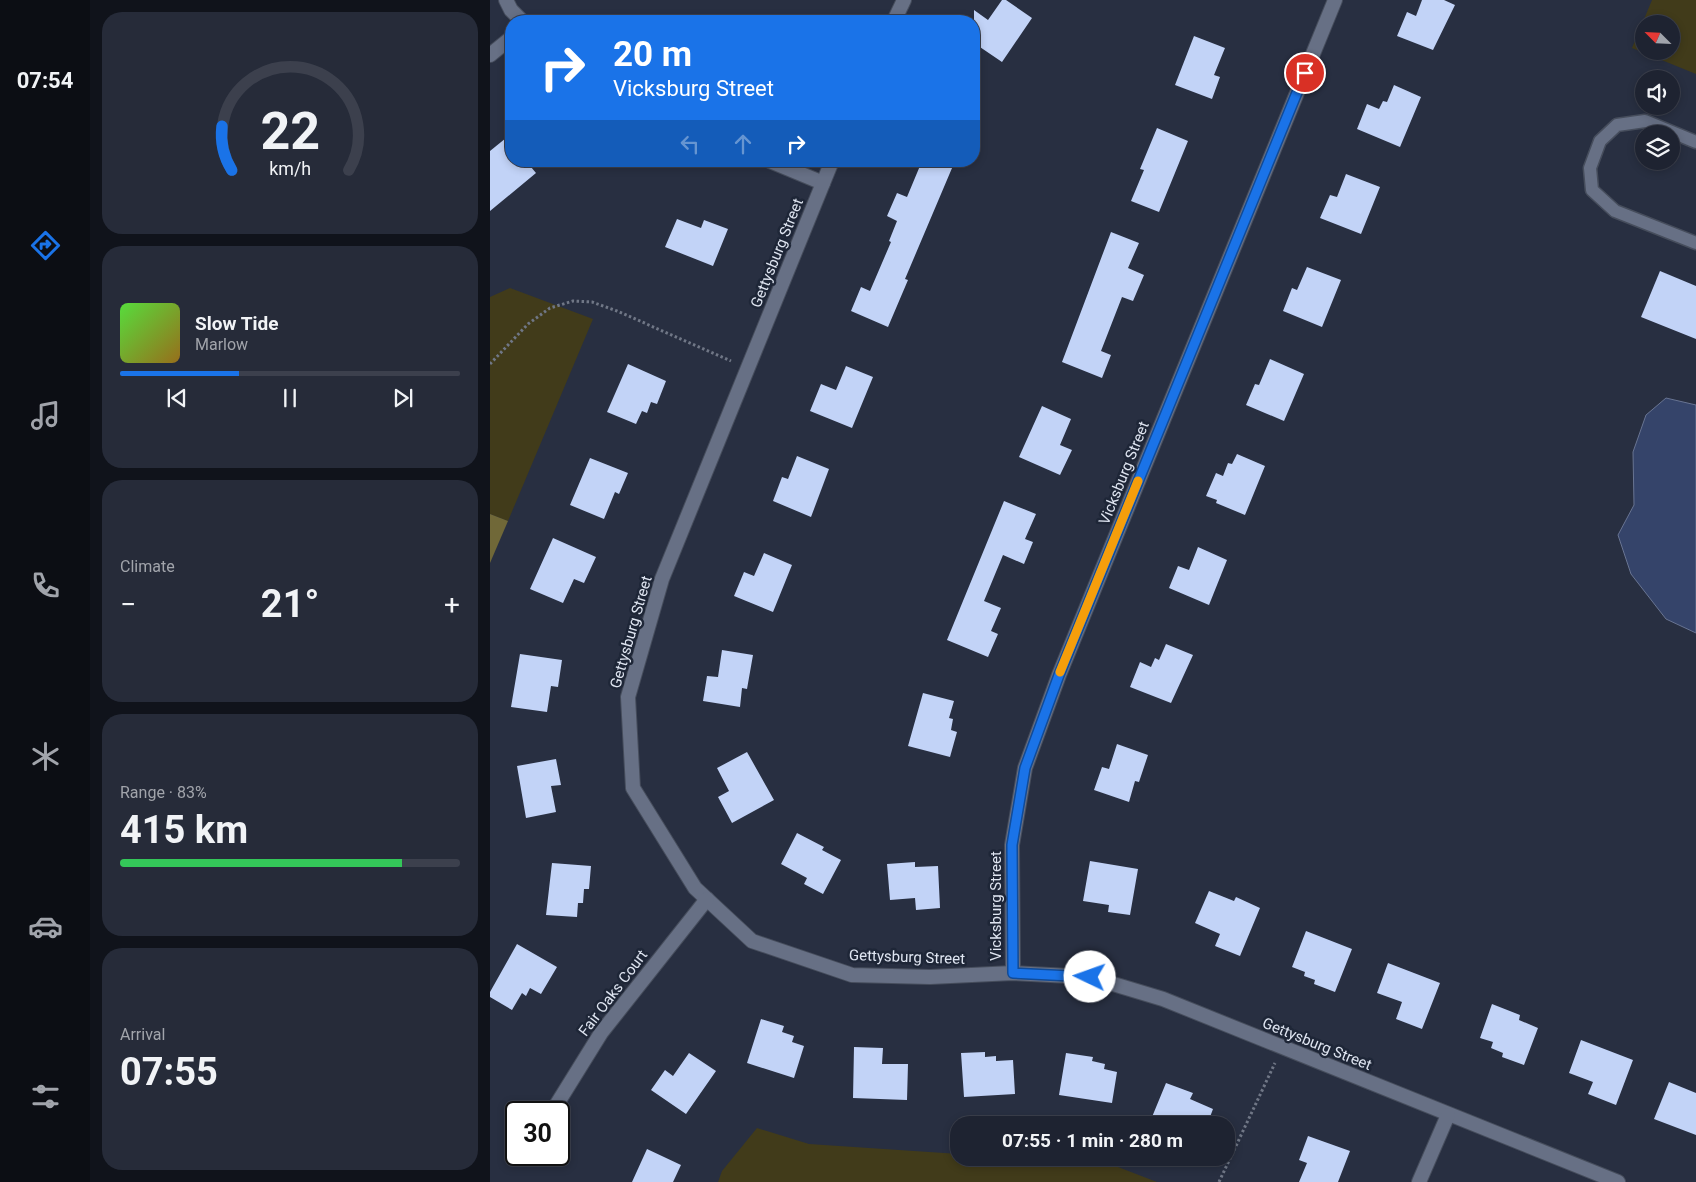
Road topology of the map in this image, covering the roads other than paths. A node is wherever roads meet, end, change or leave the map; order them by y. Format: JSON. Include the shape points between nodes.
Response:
{"nodes":[{"id":1,"x":506,"y":0,"type":"edge"},
{"id":2,"x":904,"y":0,"type":"edge"},
{"id":3,"x":1335,"y":0,"type":"edge"},
{"id":4,"x":516,"y":15,"type":"edge"},
{"id":5,"x":897,"y":15,"type":"edge"},
{"id":6,"x":505,"y":43,"type":"edge"},
{"id":7,"x":490,"y":55,"type":"edge"},
{"id":8,"x":1696,"y":142,"type":"edge"},
{"id":9,"x":784,"y":167,"type":"edge"},
{"id":10,"x":830,"y":167,"type":"edge"},
{"id":11,"x":823,"y":183,"type":"junction"},
{"id":12,"x":1696,"y":243,"type":"edge"},
{"id":13,"x":707,"y":899,"type":"junction"},
{"id":14,"x":1013,"y":973,"type":"junction"},
{"id":15,"x":559,"y":1101,"type":"edge"},
{"id":16,"x":1448,"y":1114,"type":"junction"},
{"id":17,"x":1420,"y":1182,"type":"edge"},
{"id":18,"x":1618,"y":1182,"type":"edge"}],
"edges":[{"from":1,"to":4,"type":"street"},
{"from":2,"to":5,"type":"street"},
{"from":3,"to":14,"type":"street","name":"Vicksburg Street","via":[[1059,675],[1025,768],[1012,845]]},
{"from":6,"to":7,"type":"street"},
{"from":8,"to":12,"type":"lane","via":[[1646,121],[1617,125],[1600,141],[1590,168],[1592,190],[1615,211]]},
{"from":9,"to":11,"type":"street"},
{"from":10,"to":11,"type":"street","name":"Gettysburg Street"},
{"from":11,"to":13,"type":"street","name":"Gettysburg Street","via":[[662,579],[628,697],[633,788],[695,888]]},
{"from":13,"to":14,"type":"street","name":"Gettysburg Street","via":[[752,941],[852,975],[930,977]]},
{"from":13,"to":15,"type":"street","name":"Fair Oaks Court","via":[[601,1033]]},
{"from":14,"to":16,"type":"street","name":"Gettysburg Street","via":[[1090,977],[1163,999]]},
{"from":16,"to":17,"type":"street"},
{"from":16,"to":18,"type":"street","name":"Gettysburg Street"}]}
